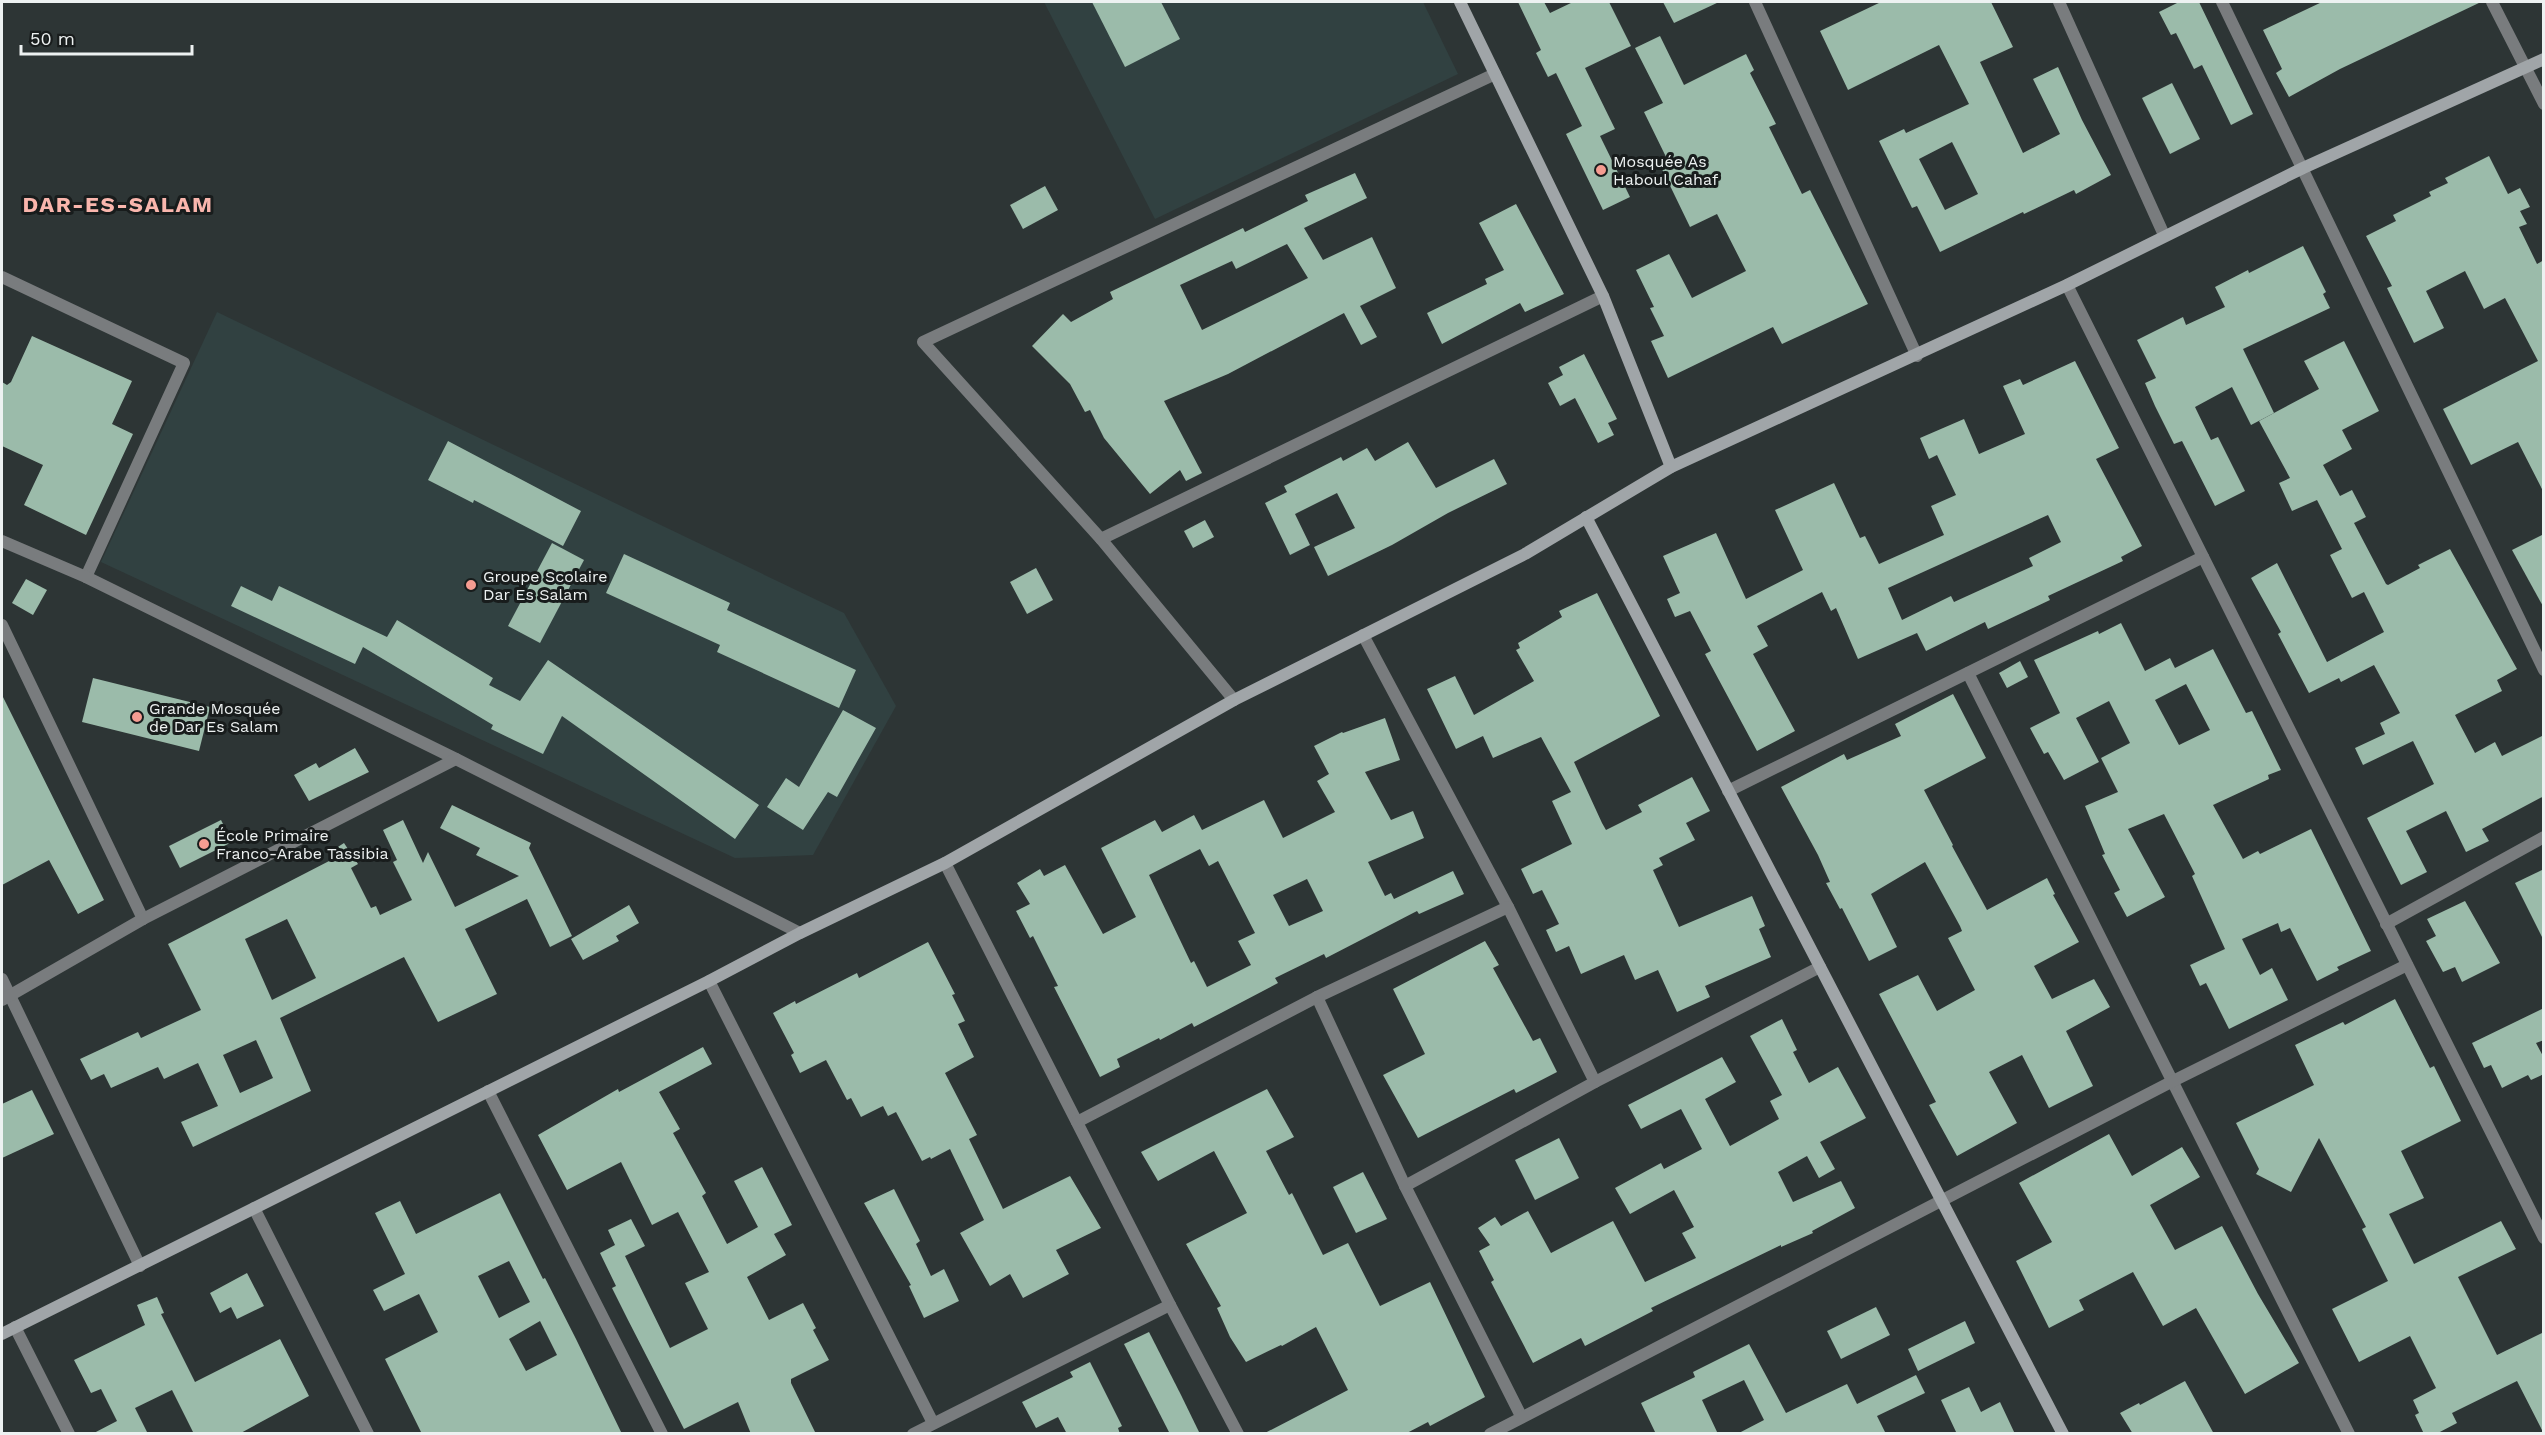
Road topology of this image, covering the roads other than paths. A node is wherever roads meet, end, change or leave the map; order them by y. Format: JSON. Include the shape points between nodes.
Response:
{"nodes":[{"id":1,"x":1461,"y":2,"type":"edge"},
{"id":2,"x":1755,"y":2,"type":"edge"},
{"id":3,"x":2059,"y":2,"type":"edge"},
{"id":4,"x":2222,"y":2,"type":"edge"},
{"id":5,"x":2492,"y":2,"type":"edge"},
{"id":6,"x":2544,"y":59,"type":"edge"},
{"id":7,"x":2525,"y":68,"type":"junction"},
{"id":8,"x":1495,"y":74,"type":"junction"},
{"id":9,"x":2544,"y":104,"type":"edge"},
{"id":10,"x":2303,"y":168,"type":"junction"},
{"id":11,"x":2164,"y":235,"type":"junction"},
{"id":12,"x":2,"y":278,"type":"edge"},
{"id":13,"x":2067,"y":285,"type":"junction"},
{"id":14,"x":1603,"y":296,"type":"junction"},
{"id":15,"x":1917,"y":356,"type":"junction"},
{"id":16,"x":1671,"y":467,"type":"junction"},
{"id":17,"x":1586,"y":517,"type":"junction"},
{"id":18,"x":1101,"y":539,"type":"junction"},
{"id":19,"x":2,"y":541,"type":"edge"},
{"id":20,"x":2203,"y":557,"type":"junction"},
{"id":21,"x":86,"y":577,"type":"junction"},
{"id":22,"x":2,"y":625,"type":"edge"},
{"id":23,"x":1363,"y":635,"type":"junction"},
{"id":24,"x":2544,"y":670,"type":"edge"},
{"id":25,"x":1968,"y":673,"type":"junction"},
{"id":26,"x":1234,"y":700,"type":"junction"},
{"id":27,"x":456,"y":759,"type":"junction"},
{"id":28,"x":1728,"y":791,"type":"junction"},
{"id":29,"x":2544,"y":837,"type":"edge"},
{"id":30,"x":945,"y":863,"type":"junction"},
{"id":31,"x":1508,"y":907,"type":"junction"},
{"id":32,"x":143,"y":919,"type":"junction"},
{"id":33,"x":2386,"y":924,"type":"junction"},
{"id":34,"x":800,"y":933,"type":"junction"},
{"id":35,"x":2407,"y":966,"type":"junction"},
{"id":36,"x":1820,"y":967,"type":"junction"},
{"id":37,"x":2,"y":979,"type":"edge"},
{"id":38,"x":709,"y":981,"type":"junction"},
{"id":39,"x":1317,"y":997,"type":"junction"},
{"id":40,"x":6,"y":998,"type":"edge"},
{"id":41,"x":2173,"y":1081,"type":"junction"},
{"id":42,"x":1595,"y":1082,"type":"junction"},
{"id":43,"x":488,"y":1091,"type":"junction"},
{"id":44,"x":1077,"y":1122,"type":"junction"},
{"id":45,"x":1405,"y":1186,"type":"junction"},
{"id":46,"x":1942,"y":1202,"type":"junction"},
{"id":47,"x":254,"y":1208,"type":"junction"},
{"id":48,"x":2544,"y":1238,"type":"edge"},
{"id":49,"x":140,"y":1266,"type":"junction"},
{"id":50,"x":1170,"y":1305,"type":"junction"},
{"id":51,"x":15,"y":1328,"type":"junction"},
{"id":52,"x":2,"y":1334,"type":"edge"},
{"id":53,"x":1521,"y":1416,"type":"junction"},
{"id":54,"x":933,"y":1423,"type":"junction"},
{"id":55,"x":69,"y":1434,"type":"edge"},
{"id":56,"x":368,"y":1434,"type":"edge"},
{"id":57,"x":662,"y":1434,"type":"edge"},
{"id":58,"x":913,"y":1434,"type":"edge"},
{"id":59,"x":1238,"y":1434,"type":"edge"},
{"id":60,"x":1490,"y":1434,"type":"edge"},
{"id":61,"x":2063,"y":1434,"type":"edge"},
{"id":62,"x":2349,"y":1434,"type":"edge"}],
"edges":[{"from":1,"to":8,"type":"street"},
{"from":2,"to":15,"type":"street"},
{"from":3,"to":11,"type":"street"},
{"from":4,"to":10,"type":"street"},
{"from":5,"to":7,"type":"street"},
{"from":6,"to":7,"type":"street"},
{"from":7,"to":9,"type":"street"},
{"from":7,"to":10,"type":"street"},
{"from":8,"to":14,"type":"street"},
{"from":8,"to":18,"type":"street","via":[[923,342]]},
{"from":10,"to":11,"type":"street"},
{"from":10,"to":24,"type":"street"},
{"from":11,"to":13,"type":"street"},
{"from":12,"to":21,"type":"street","via":[[184,363]]},
{"from":13,"to":15,"type":"street"},
{"from":13,"to":20,"type":"street"},
{"from":14,"to":16,"type":"street"},
{"from":14,"to":18,"type":"street"},
{"from":15,"to":16,"type":"street"},
{"from":16,"to":17,"type":"street"},
{"from":17,"to":23,"type":"street","via":[[1525,554]]},
{"from":17,"to":28,"type":"street"},
{"from":18,"to":26,"type":"street"},
{"from":19,"to":21,"type":"street"},
{"from":20,"to":25,"type":"street"},
{"from":20,"to":33,"type":"street"},
{"from":21,"to":27,"type":"street"},
{"from":22,"to":32,"type":"street"},
{"from":23,"to":26,"type":"street"},
{"from":23,"to":31,"type":"street"},
{"from":25,"to":28,"type":"street"},
{"from":25,"to":41,"type":"street"},
{"from":26,"to":30,"type":"street"},
{"from":27,"to":32,"type":"street"},
{"from":27,"to":34,"type":"street"},
{"from":28,"to":36,"type":"street"},
{"from":29,"to":33,"type":"street"},
{"from":30,"to":34,"type":"street"},
{"from":30,"to":44,"type":"street"},
{"from":31,"to":39,"type":"street"},
{"from":31,"to":42,"type":"street"},
{"from":32,"to":40,"type":"street"},
{"from":33,"to":35,"type":"street"},
{"from":34,"to":38,"type":"street"},
{"from":35,"to":41,"type":"street"},
{"from":35,"to":48,"type":"street"},
{"from":36,"to":42,"type":"street"},
{"from":36,"to":46,"type":"street"},
{"from":37,"to":40,"type":"street"},
{"from":38,"to":43,"type":"street"},
{"from":38,"to":54,"type":"street"},
{"from":39,"to":44,"type":"street"},
{"from":39,"to":45,"type":"street"},
{"from":40,"to":49,"type":"street"},
{"from":41,"to":46,"type":"street"},
{"from":41,"to":62,"type":"street"},
{"from":42,"to":45,"type":"street"},
{"from":43,"to":47,"type":"street"},
{"from":43,"to":57,"type":"street"},
{"from":44,"to":50,"type":"street"},
{"from":45,"to":53,"type":"street"},
{"from":46,"to":53,"type":"street"},
{"from":46,"to":61,"type":"street"},
{"from":47,"to":49,"type":"street"},
{"from":47,"to":56,"type":"street"},
{"from":49,"to":51,"type":"street"},
{"from":50,"to":54,"type":"street"},
{"from":50,"to":59,"type":"street"},
{"from":51,"to":52,"type":"street"},
{"from":51,"to":55,"type":"street"},
{"from":53,"to":60,"type":"street"},
{"from":54,"to":58,"type":"street"}]}
